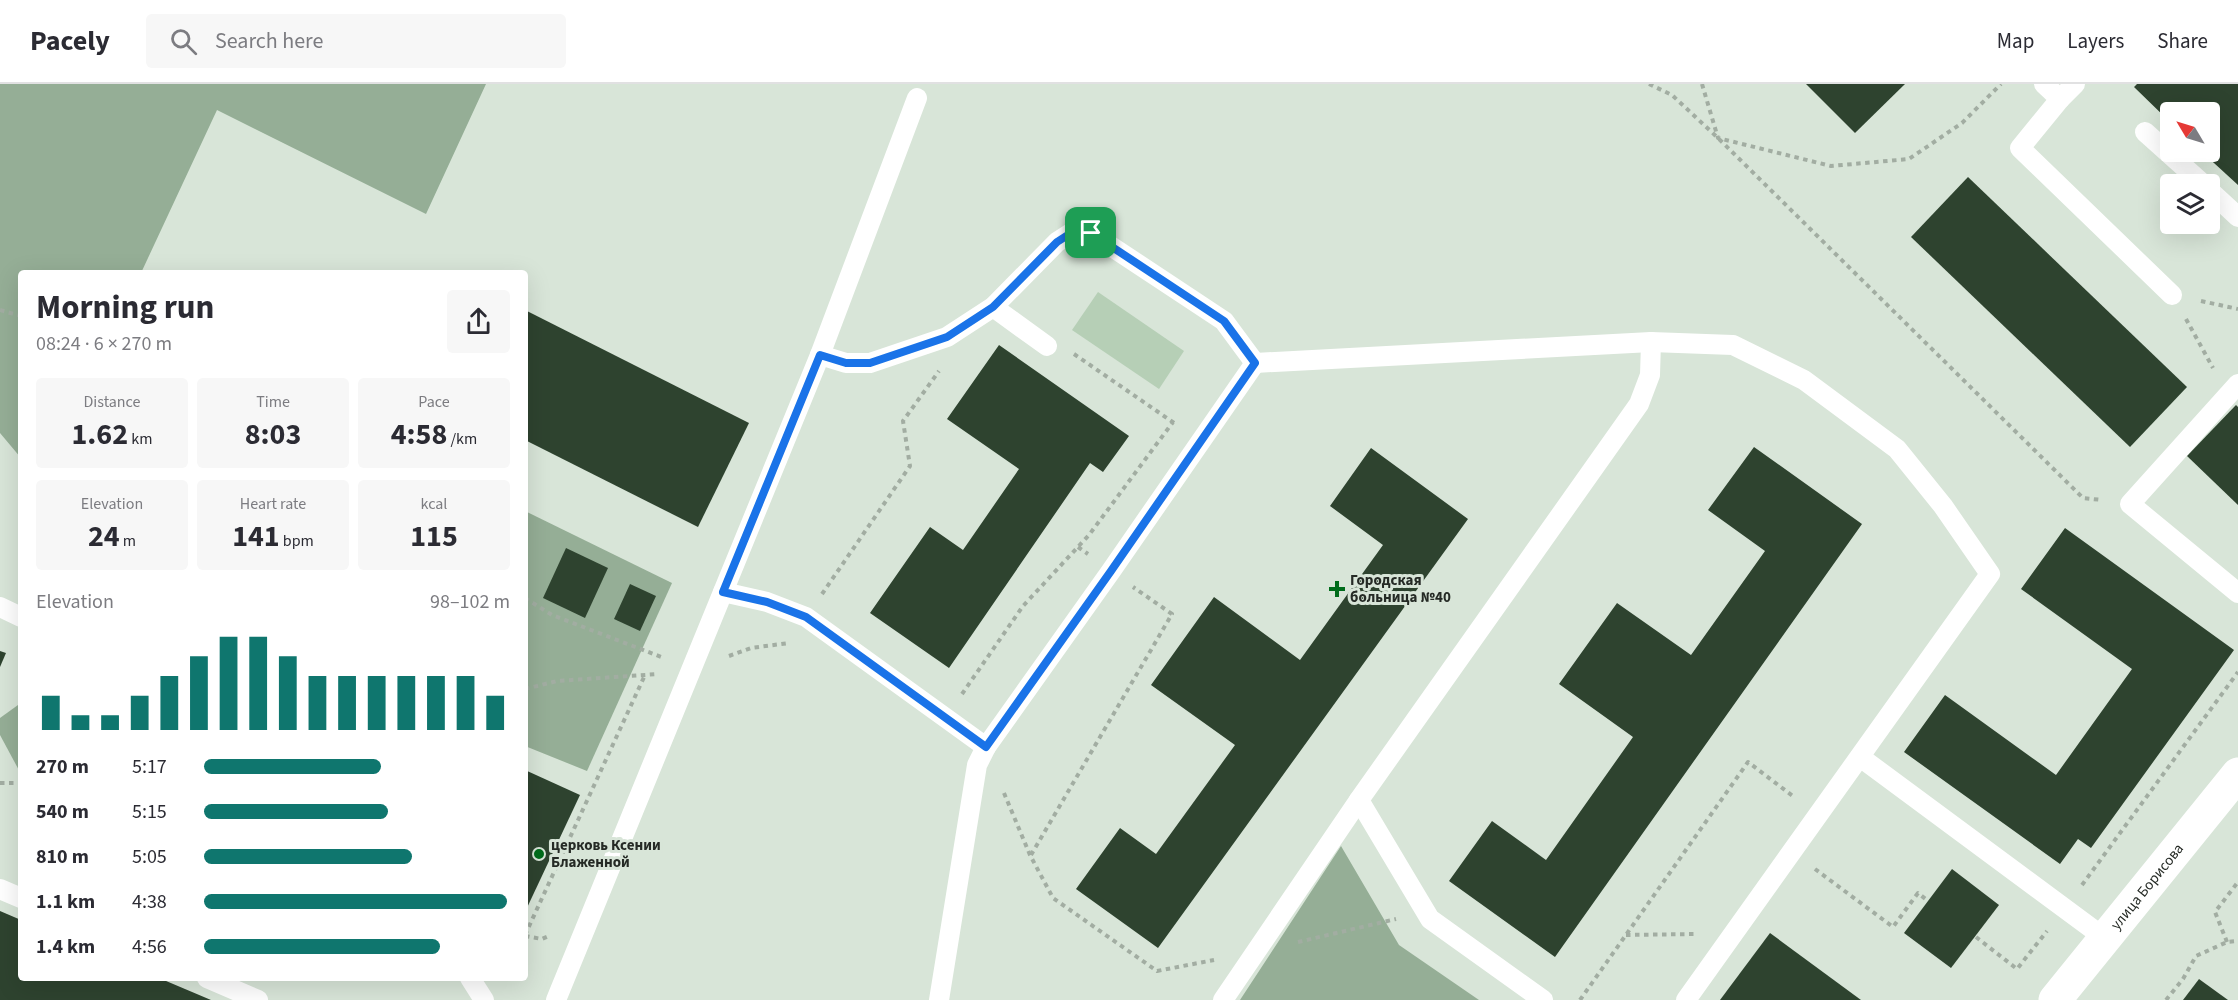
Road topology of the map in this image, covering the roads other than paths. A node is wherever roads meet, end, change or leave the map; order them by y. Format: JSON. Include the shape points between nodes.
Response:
{"nodes":[{"id":1,"x":2044,"y":84,"type":"edge"},
{"id":2,"x":2075,"y":84,"type":"edge"},
{"id":3,"x":917,"y":98,"type":"dead end"},
{"id":4,"x":2060,"y":99,"type":"junction"},
{"id":5,"x":2145,"y":132,"type":"dead end"},
{"id":6,"x":2192,"y":174,"type":"edge"},
{"id":7,"x":2220,"y":200,"type":"edge"},
{"id":8,"x":2238,"y":217,"type":"edge"},
{"id":9,"x":2172,"y":295,"type":"road end"},
{"id":10,"x":993,"y":307,"type":"junction"},
{"id":11,"x":1651,"y":342,"type":"junction"},
{"id":12,"x":1047,"y":346,"type":"dead end"},
{"id":13,"x":820,"y":355,"type":"junction"},
{"id":14,"x":1255,"y":363,"type":"junction"},
{"id":15,"x":2233,"y":389,"type":"edge"},
{"id":16,"x":723,"y":592,"type":"junction"},
{"id":17,"x":2238,"y":593,"type":"edge"},
{"id":18,"x":0,"y":607,"type":"edge"},
{"id":19,"x":18,"y":616,"type":"edge"},
{"id":20,"x":986,"y":747,"type":"junction"},
{"id":21,"x":1860,"y":757,"type":"junction"},
{"id":22,"x":2238,"y":774,"type":"edge"},
{"id":23,"x":1359,"y":800,"type":"junction"},
{"id":24,"x":0,"y":889,"type":"edge"},
{"id":25,"x":18,"y":897,"type":"edge"},
{"id":26,"x":2106,"y":939,"type":"junction"},
{"id":27,"x":214,"y":981,"type":"edge"},
{"id":28,"x":472,"y":981,"type":"edge"},
{"id":29,"x":258,"y":1000,"type":"edge"},
{"id":30,"x":484,"y":1000,"type":"edge"},
{"id":31,"x":556,"y":1000,"type":"edge"},
{"id":32,"x":939,"y":1000,"type":"edge"},
{"id":33,"x":1223,"y":1000,"type":"edge"},
{"id":34,"x":1543,"y":1000,"type":"edge"},
{"id":35,"x":1686,"y":1000,"type":"edge"},
{"id":36,"x":2055,"y":1000,"type":"edge"}],
"edges":[{"from":1,"to":4,"type":"lane"},
{"from":2,"to":4,"type":"lane"},
{"from":3,"to":13,"type":"lane"},
{"from":4,"to":9,"type":"lane","via":[[2020,148]]},
{"from":5,"to":6,"type":"lane"},
{"from":7,"to":8,"type":"lane"},
{"from":10,"to":12,"type":"lane"},
{"from":10,"to":13,"type":"lane","via":[[947,337],[870,363],[846,363]]},
{"from":10,"to":14,"type":"lane","via":[[1057,242],[1071,233],[1091,233],[1224,321]]},
{"from":11,"to":14,"type":"lane"},
{"from":11,"to":21,"type":"lane","via":[[1733,345],[1804,380],[1897,449],[1990,574]]},
{"from":11,"to":23,"type":"lane","via":[[1650,375],[1640,404]]},
{"from":13,"to":16,"type":"lane"},
{"from":14,"to":20,"type":"lane"},
{"from":15,"to":17,"type":"lane","via":[[2130,504]]},
{"from":16,"to":20,"type":"lane","via":[[767,602],[806,617]]},
{"from":16,"to":31,"type":"lane"},
{"from":18,"to":19,"type":"lane"},
{"from":20,"to":32,"type":"lane","via":[[977,765]]},
{"from":21,"to":26,"type":"lane"},
{"from":21,"to":35,"type":"lane"},
{"from":22,"to":26,"type":"street","name":"улица Борисова"},
{"from":23,"to":33,"type":"lane"},
{"from":23,"to":34,"type":"lane","via":[[1430,919]]},
{"from":24,"to":25,"type":"lane"},
{"from":26,"to":36,"type":"street","name":"улица Борисова"},
{"from":27,"to":29,"type":"lane"},
{"from":28,"to":30,"type":"lane"}]}
